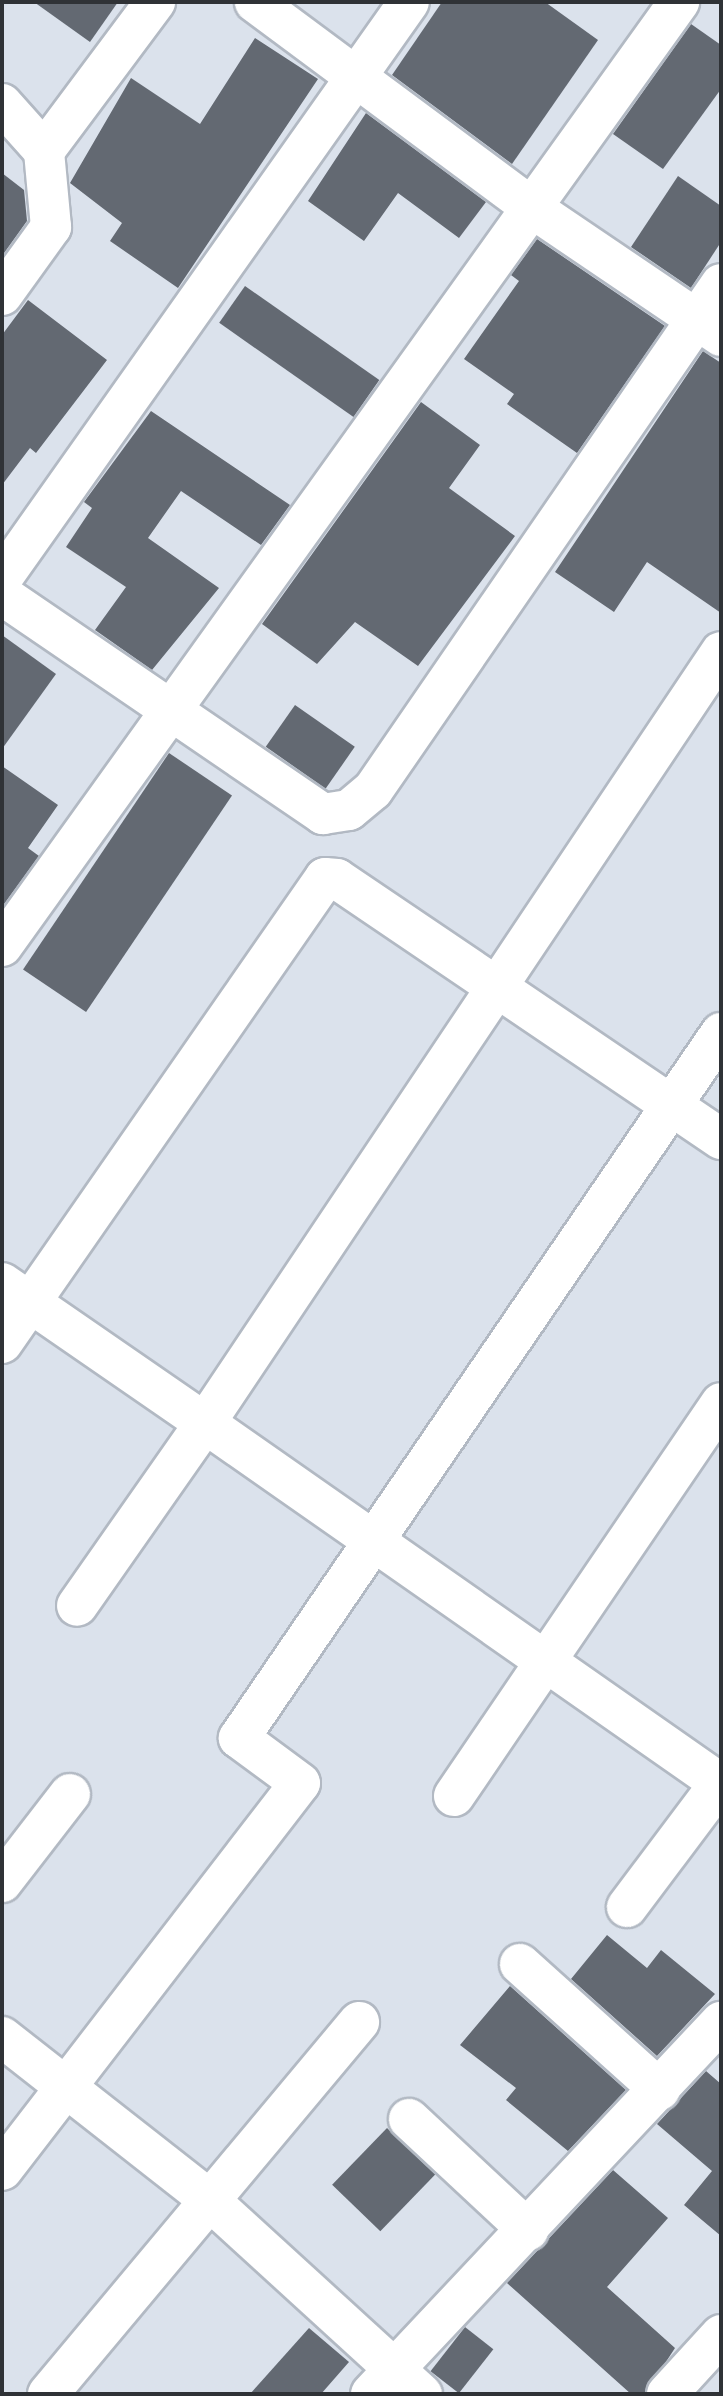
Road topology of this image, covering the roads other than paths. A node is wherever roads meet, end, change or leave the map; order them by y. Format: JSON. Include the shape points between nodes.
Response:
{"nodes":[{"id":1,"x":155,"y":2,"type":"edge"},
{"id":2,"x":255,"y":2,"type":"edge"},
{"id":3,"x":409,"y":2,"type":"edge"},
{"id":4,"x":679,"y":2,"type":"edge"},
{"id":5,"x":356,"y":77,"type":"junction"},
{"id":6,"x":2,"y":104,"type":"edge"},
{"id":7,"x":44,"y":151,"type":"junction"},
{"id":8,"x":532,"y":208,"type":"junction"},
{"id":9,"x":721,"y":284,"type":"edge"},
{"id":10,"x":2,"y":295,"type":"edge"},
{"id":11,"x":709,"y":328,"type":"edge"},
{"id":12,"x":2,"y":578,"type":"edge"},
{"id":13,"x":2,"y":595,"type":"edge"},
{"id":14,"x":721,"y":652,"type":"edge"},
{"id":15,"x":170,"y":711,"type":"junction"},
{"id":16,"x":2,"y":946,"type":"edge"},
{"id":17,"x":496,"y":987,"type":"junction"},
{"id":18,"x":721,"y":1033,"type":"edge"},
{"id":19,"x":671,"y":1106,"type":"junction"},
{"id":20,"x":721,"y":1139,"type":"edge"},
{"id":21,"x":16,"y":1292,"type":"edge"},
{"id":22,"x":2,"y":1343,"type":"edge"},
{"id":23,"x":721,"y":1403,"type":"edge"},
{"id":24,"x":205,"y":1423,"type":"junction"},
{"id":25,"x":377,"y":1540,"type":"junction"},
{"id":26,"x":77,"y":1606,"type":"dead end"},
{"id":27,"x":548,"y":1660,"type":"junction"},
{"id":28,"x":721,"y":1784,"type":"edge"},
{"id":29,"x":70,"y":1794,"type":"dead end"},
{"id":30,"x":454,"y":1796,"type":"dead end"},
{"id":31,"x":2,"y":1882,"type":"edge"},
{"id":32,"x":627,"y":1907,"type":"dead end"},
{"id":33,"x":520,"y":1964,"type":"dead end"},
{"id":34,"x":359,"y":2022,"type":"dead end"},
{"id":35,"x":721,"y":2022,"type":"edge"},
{"id":36,"x":2,"y":2037,"type":"edge"},
{"id":37,"x":67,"y":2083,"type":"junction"},
{"id":38,"x":660,"y":2090,"type":"junction"},
{"id":39,"x":409,"y":2119,"type":"dead end"},
{"id":40,"x":2,"y":2170,"type":"edge"},
{"id":41,"x":207,"y":2198,"type":"junction"},
{"id":42,"x":528,"y":2230,"type":"junction"},
{"id":43,"x":721,"y":2335,"type":"edge"},
{"id":44,"x":397,"y":2386,"type":"edge"},
{"id":45,"x":48,"y":2394,"type":"edge"},
{"id":46,"x":667,"y":2394,"type":"edge"}],
"edges":[{"from":1,"to":7,"type":"street"},
{"from":2,"to":5,"type":"street"},
{"from":3,"to":5,"type":"street"},
{"from":4,"to":8,"type":"street"},
{"from":5,"to":8,"type":"street"},
{"from":5,"to":12,"type":"street"},
{"from":6,"to":7,"type":"street"},
{"from":7,"to":10,"type":"street","via":[[51,227]]},
{"from":8,"to":11,"type":"street"},
{"from":8,"to":15,"type":"street"},
{"from":9,"to":11,"type":"street"},
{"from":11,"to":15,"type":"street","via":[[373,790],[349,810],[323,814]]},
{"from":13,"to":15,"type":"street"},
{"from":14,"to":17,"type":"street"},
{"from":15,"to":16,"type":"street"},
{"from":17,"to":19,"type":"street"},
{"from":17,"to":21,"type":"street","via":[[337,879],[320,881]]},
{"from":17,"to":24,"type":"street"},
{"from":18,"to":19,"type":"street"},
{"from":19,"to":20,"type":"street"},
{"from":19,"to":25,"type":"street"},
{"from":21,"to":22,"type":"street"},
{"from":21,"to":24,"type":"street"},
{"from":23,"to":27,"type":"street"},
{"from":24,"to":25,"type":"street"},
{"from":24,"to":26,"type":"street"},
{"from":25,"to":27,"type":"street"},
{"from":25,"to":37,"type":"street","via":[[239,1738],[300,1783]]},
{"from":27,"to":28,"type":"street"},
{"from":27,"to":30,"type":"street"},
{"from":28,"to":32,"type":"street"},
{"from":29,"to":31,"type":"street"},
{"from":33,"to":38,"type":"street"},
{"from":34,"to":41,"type":"street"},
{"from":35,"to":38,"type":"street"},
{"from":36,"to":37,"type":"street"},
{"from":37,"to":40,"type":"street"},
{"from":37,"to":41,"type":"street"},
{"from":38,"to":42,"type":"street"},
{"from":39,"to":42,"type":"street"},
{"from":41,"to":44,"type":"street"},
{"from":41,"to":45,"type":"street"},
{"from":42,"to":44,"type":"street"},
{"from":43,"to":46,"type":"street"}]}
